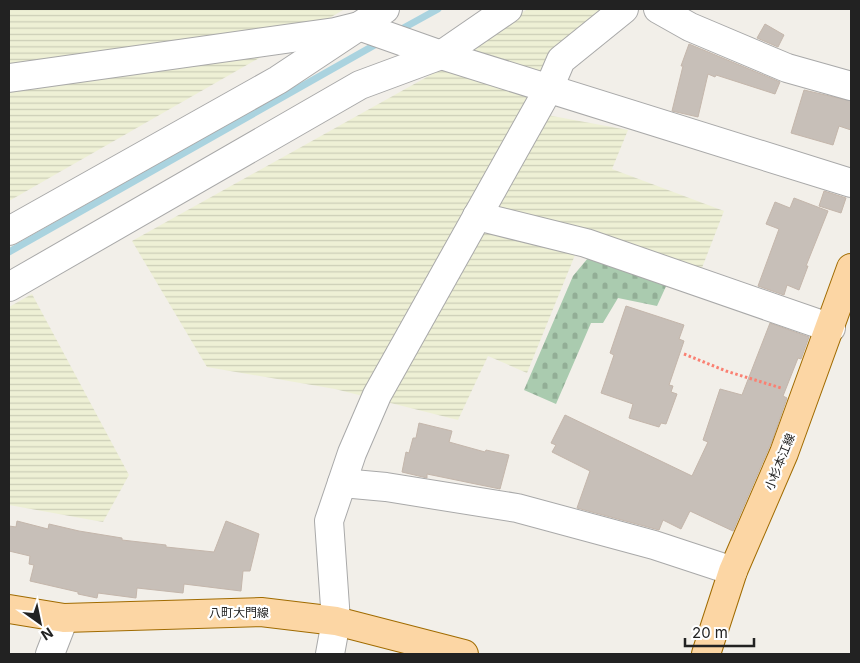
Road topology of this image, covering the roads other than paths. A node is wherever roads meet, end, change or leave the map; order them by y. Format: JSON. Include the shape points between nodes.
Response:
{"nodes":[{"id":1,"x":385,"y":9,"type":"edge"},
{"id":2,"x":508,"y":9,"type":"edge"},
{"id":3,"x":624,"y":9,"type":"edge"},
{"id":4,"x":658,"y":9,"type":"edge"},
{"id":5,"x":359,"y":26,"type":"junction"},
{"id":6,"x":442,"y":55,"type":"junction"},
{"id":7,"x":9,"y":78,"type":"edge"},
{"id":8,"x":851,"y":86,"type":"edge"},
{"id":9,"x":548,"y":88,"type":"junction"},
{"id":10,"x":851,"y":182,"type":"edge"},
{"id":11,"x":477,"y":216,"type":"junction"},
{"id":12,"x":9,"y":231,"type":"edge"},
{"id":13,"x":851,"y":268,"type":"edge"},
{"id":14,"x":9,"y":287,"type":"edge"},
{"id":15,"x":831,"y":328,"type":"junction"},
{"id":16,"x":342,"y":483,"type":"junction"},
{"id":17,"x":733,"y":571,"type":"junction"},
{"id":18,"x":9,"y":609,"type":"edge"},
{"id":19,"x":64,"y":618,"type":"junction"},
{"id":20,"x":336,"y":620,"type":"junction"},
{"id":21,"x":50,"y":654,"type":"edge"},
{"id":22,"x":330,"y":654,"type":"edge"},
{"id":23,"x":464,"y":654,"type":"edge"},
{"id":24,"x":706,"y":654,"type":"edge"}],
"edges":[{"from":1,"to":5,"type":"street"},
{"from":2,"to":6,"type":"street"},
{"from":3,"to":9,"type":"street","via":[[561,60]]},
{"from":4,"to":8,"type":"street","via":[[690,27],[787,68]]},
{"from":5,"to":6,"type":"street"},
{"from":5,"to":7,"type":"street"},
{"from":5,"to":12,"type":"street","via":[[278,80]]},
{"from":6,"to":9,"type":"street"},
{"from":6,"to":14,"type":"street","via":[[360,85]]},
{"from":9,"to":10,"type":"street"},
{"from":9,"to":11,"type":"street"},
{"from":11,"to":15,"type":"street","via":[[586,243]]},
{"from":11,"to":16,"type":"street","via":[[378,395]]},
{"from":13,"to":15,"type":"main road","name":"小杉本江線"},
{"from":15,"to":17,"type":"main road","name":"小杉本江線","via":[[784,454]]},
{"from":16,"to":17,"type":"street","via":[[517,508],[654,545]]},
{"from":16,"to":20,"type":"street","via":[[329,522]]},
{"from":17,"to":24,"type":"main road","name":"小杉本江線"},
{"from":18,"to":19,"type":"main road","name":"八町大門線"},
{"from":19,"to":20,"type":"main road","name":"八町大門線","via":[[261,612]]},
{"from":19,"to":21,"type":"street"},
{"from":20,"to":22,"type":"street"},
{"from":20,"to":23,"type":"main road","name":"八町大門線"}]}
